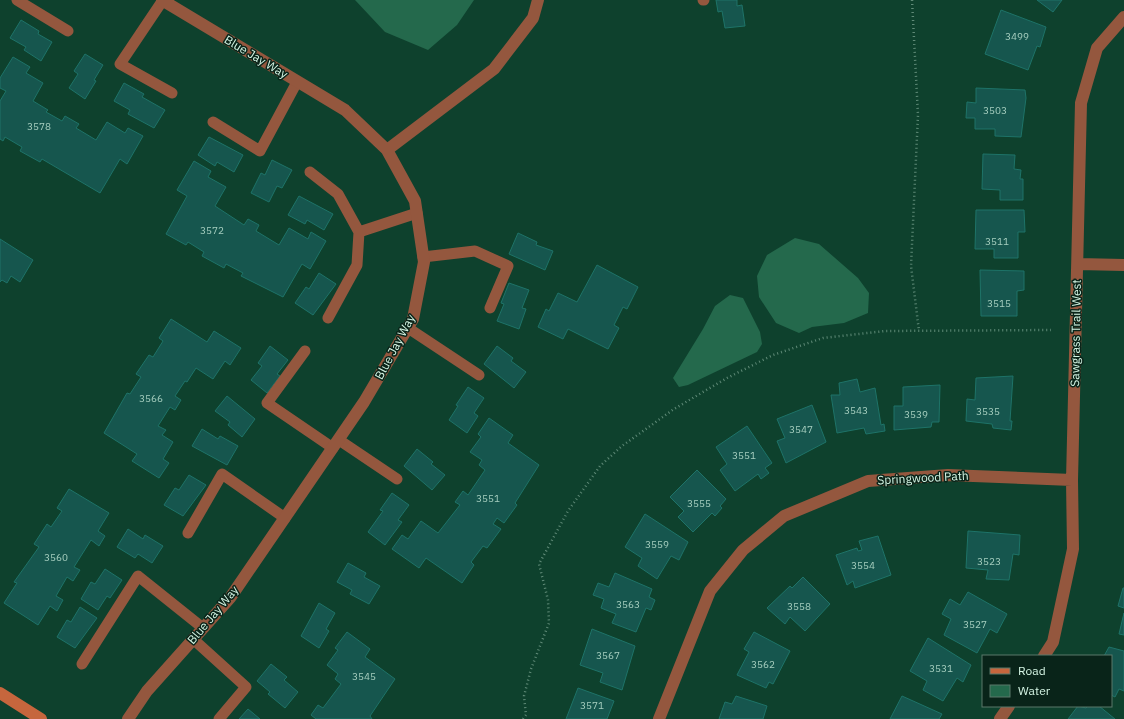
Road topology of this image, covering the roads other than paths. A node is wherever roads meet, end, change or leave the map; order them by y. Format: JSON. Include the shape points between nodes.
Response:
{"nodes":[{"id":1,"x":17,"y":0,"type":"edge"},
{"id":2,"x":162,"y":0,"type":"edge"},
{"id":3,"x":538,"y":0,"type":"edge"},
{"id":4,"x":1124,"y":17,"type":"edge"},
{"id":5,"x":68,"y":31,"type":"dead end"},
{"id":6,"x":297,"y":82,"type":"junction"},
{"id":7,"x":172,"y":93,"type":"dead end"},
{"id":8,"x":213,"y":122,"type":"dead end"},
{"id":9,"x":387,"y":150,"type":"junction"},
{"id":10,"x":310,"y":172,"type":"dead end"},
{"id":11,"x":417,"y":213,"type":"junction"},
{"id":12,"x":359,"y":232,"type":"junction"},
{"id":13,"x":423,"y":257,"type":"junction"},
{"id":14,"x":1078,"y":264,"type":"junction"},
{"id":15,"x":1124,"y":265,"type":"edge"},
{"id":16,"x":490,"y":308,"type":"dead end"},
{"id":17,"x":328,"y":318,"type":"dead end"},
{"id":18,"x":408,"y":328,"type":"junction"},
{"id":19,"x":305,"y":351,"type":"dead end"},
{"id":20,"x":479,"y":375,"type":"dead end"},
{"id":21,"x":336,"y":444,"type":"junction"},
{"id":22,"x":397,"y":479,"type":"dead end"},
{"id":23,"x":1072,"y":480,"type":"junction"},
{"id":24,"x":285,"y":518,"type":"junction"},
{"id":25,"x":188,"y":533,"type":"dead end"},
{"id":26,"x":203,"y":628,"type":"junction"},
{"id":27,"x":194,"y":639,"type":"junction"},
{"id":28,"x":1045,"y":655,"type":"edge"},
{"id":29,"x":82,"y":664,"type":"dead end"},
{"id":30,"x":0,"y":693,"type":"edge"},
{"id":31,"x":1008,"y":707,"type":"edge"},
{"id":32,"x":41,"y":719,"type":"edge"},
{"id":33,"x":128,"y":719,"type":"edge"},
{"id":34,"x":219,"y":719,"type":"edge"},
{"id":35,"x":659,"y":719,"type":"edge"},
{"id":36,"x":1000,"y":719,"type":"edge"}],
"edges":[{"from":1,"to":5,"type":"lane"},
{"from":2,"to":6,"type":"street","name":"Blue Jay Way"},
{"from":2,"to":7,"type":"lane","via":[[120,64]]},
{"from":3,"to":9,"type":"street","via":[[533,18],[494,69]]},
{"from":4,"to":14,"type":"street","name":"Sawgrass Trail West","via":[[1097,48],[1080,103]]},
{"from":6,"to":8,"type":"lane","via":[[260,151]]},
{"from":6,"to":9,"type":"street","name":"Blue Jay Way","via":[[344,110]]},
{"from":9,"to":11,"type":"street","name":"Blue Jay Way","via":[[415,201]]},
{"from":10,"to":12,"type":"lane","via":[[338,194]]},
{"from":11,"to":12,"type":"lane"},
{"from":11,"to":13,"type":"street","name":"Blue Jay Way"},
{"from":12,"to":17,"type":"lane","via":[[357,265]]},
{"from":13,"to":16,"type":"lane","via":[[475,251],[508,266]]},
{"from":13,"to":18,"type":"street","name":"Blue Jay Way","via":[[413,319]]},
{"from":14,"to":15,"type":"street"},
{"from":14,"to":23,"type":"street","name":"Sawgrass Trail West"},
{"from":18,"to":20,"type":"lane"},
{"from":18,"to":21,"type":"street","name":"Blue Jay Way"},
{"from":19,"to":21,"type":"lane","via":[[267,403]]},
{"from":21,"to":22,"type":"lane"},
{"from":21,"to":24,"type":"street","name":"Blue Jay Way"},
{"from":23,"to":28,"type":"street","name":"Sawgrass Trail West","via":[[1073,549],[1054,642]]},
{"from":23,"to":35,"type":"street","name":"Springwood Path","via":[[948,475],[868,481],[784,516],[743,550],[710,590]]},
{"from":24,"to":25,"type":"lane","via":[[222,474]]},
{"from":24,"to":26,"type":"street","name":"Blue Jay Way","via":[[230,598]]},
{"from":26,"to":27,"type":"street","name":"Blue Jay Way"},
{"from":26,"to":29,"type":"lane","via":[[138,576]]},
{"from":27,"to":33,"type":"street","name":"Blue Jay Way","via":[[147,691]]},
{"from":27,"to":34,"type":"lane","via":[[246,687]]},
{"from":30,"to":32,"type":"street"},
{"from":31,"to":36,"type":"street"}]}
